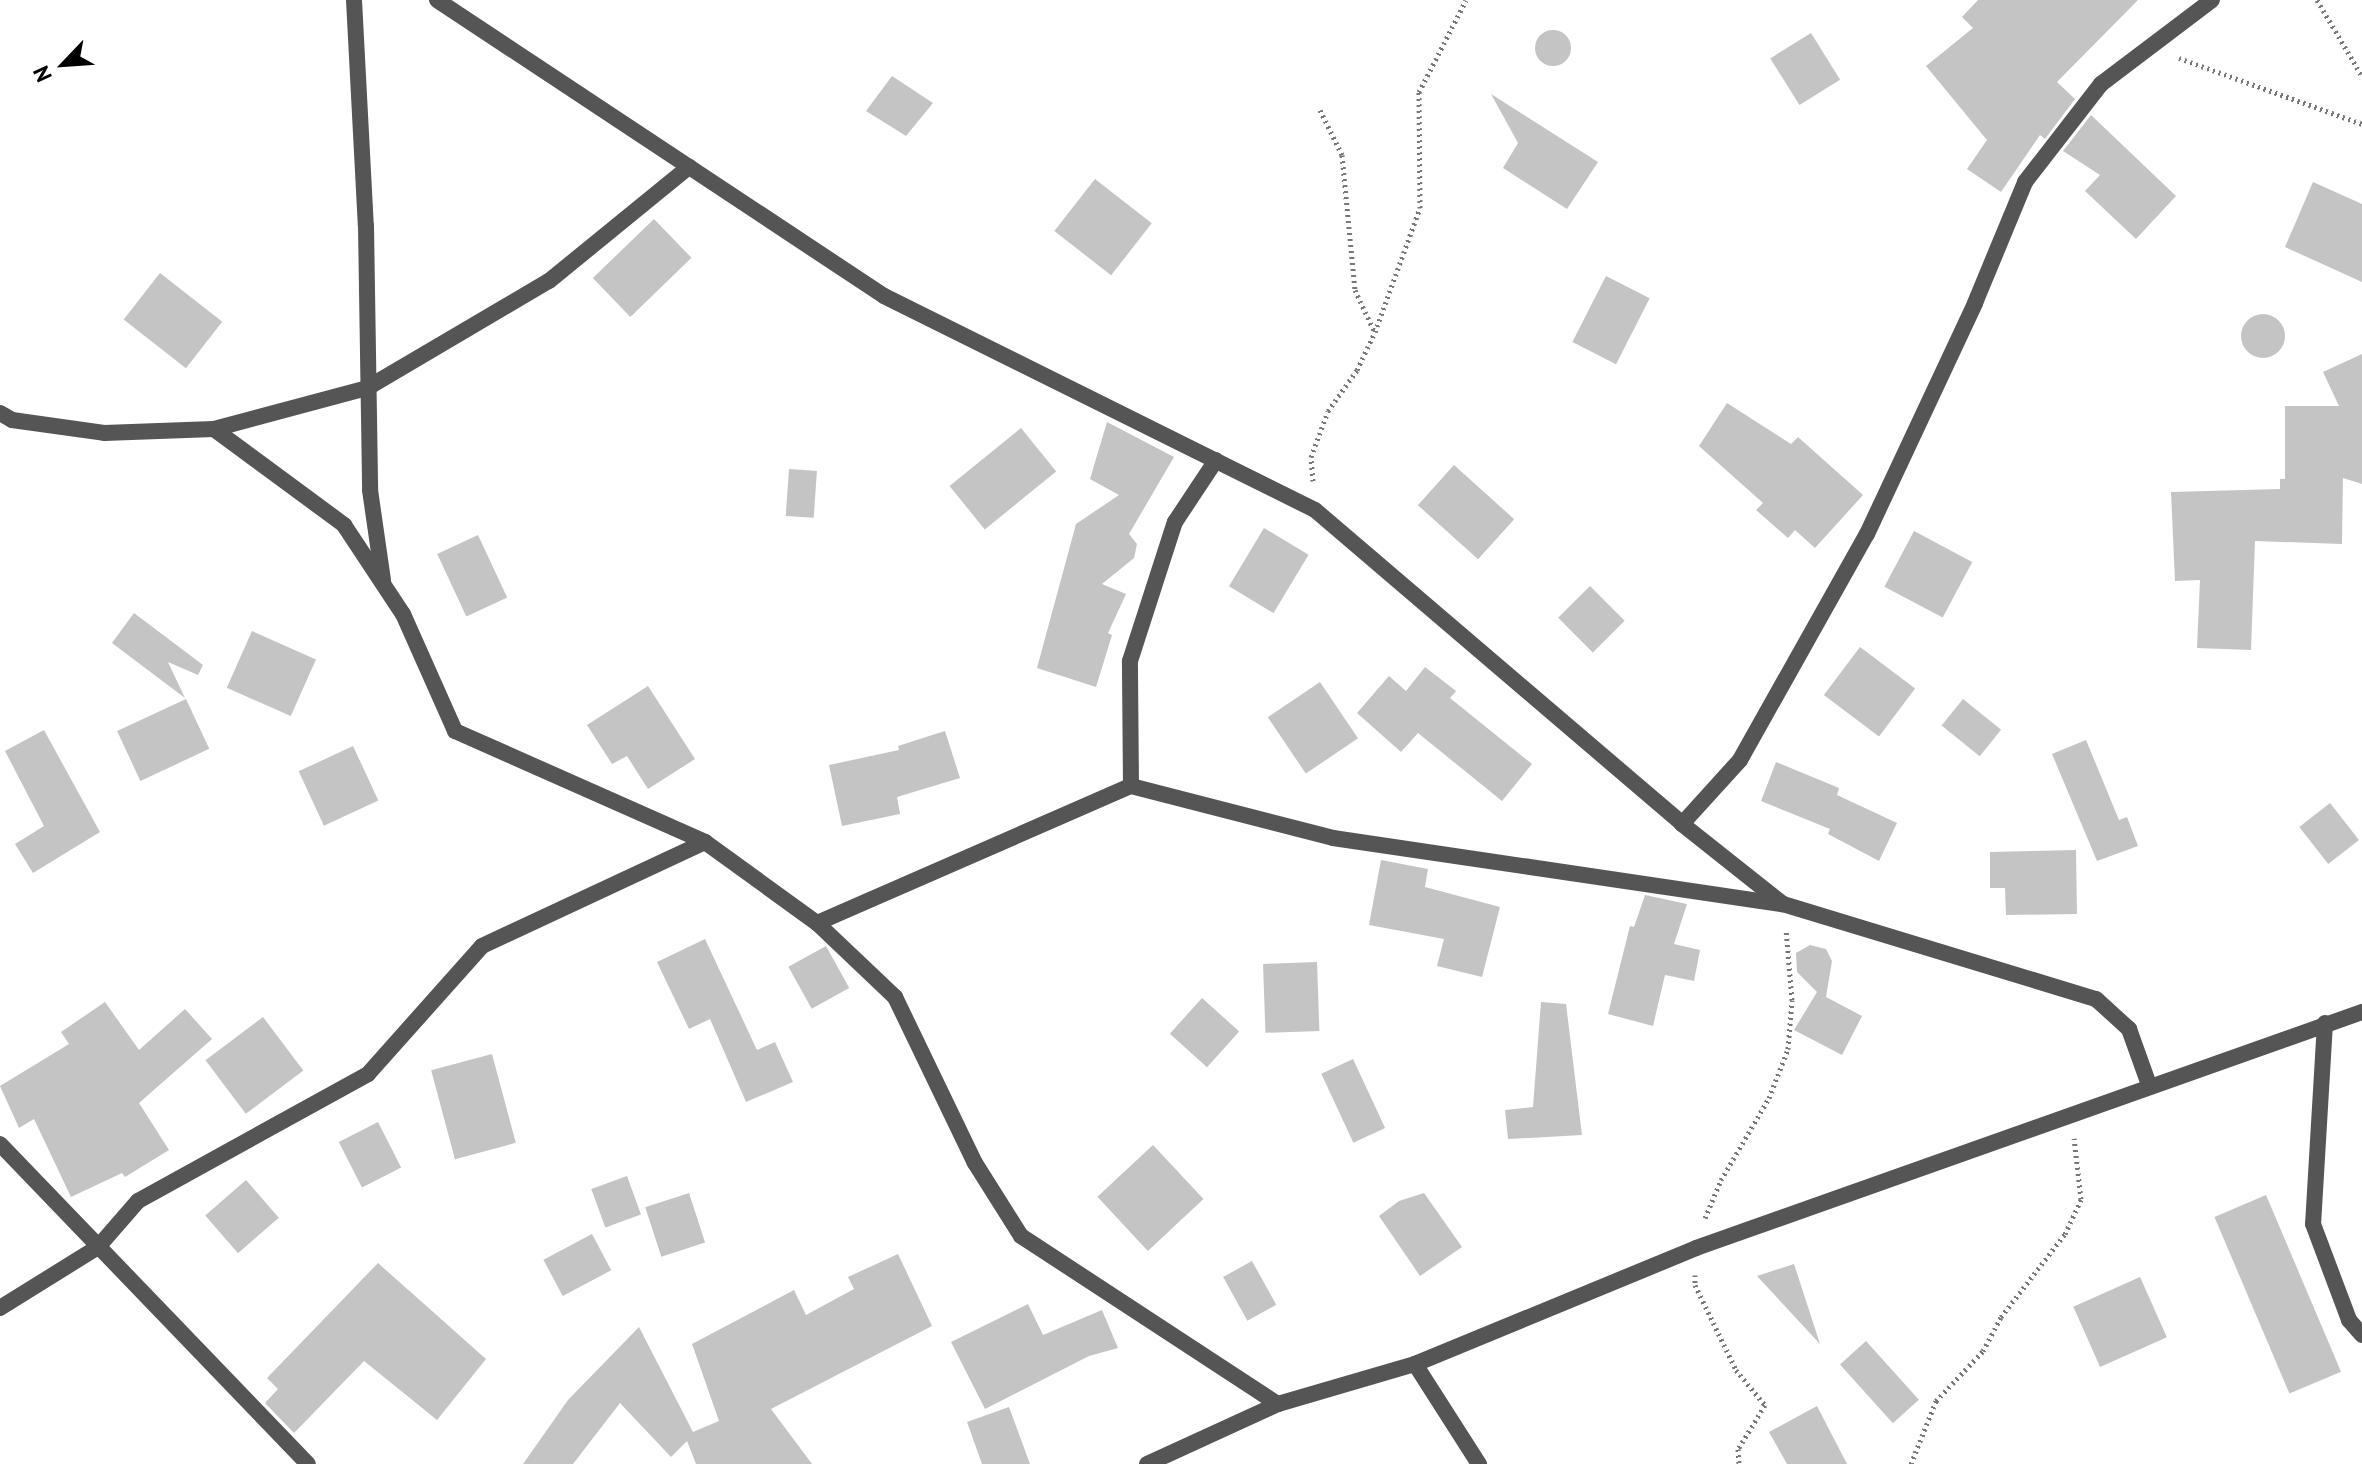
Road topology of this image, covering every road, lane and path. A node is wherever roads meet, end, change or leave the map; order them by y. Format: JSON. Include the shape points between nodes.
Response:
{"nodes":[{"id":1,"x":354,"y":0,"type":"edge"},
{"id":2,"x":437,"y":0,"type":"edge"},
{"id":3,"x":1466,"y":0,"type":"edge"},
{"id":4,"x":2212,"y":0,"type":"edge"},
{"id":5,"x":2317,"y":0,"type":"edge"},
{"id":6,"x":2150,"y":45,"type":"junction"},
{"id":7,"x":2362,"y":76,"type":"edge"},
{"id":8,"x":1320,"y":110,"type":"dead end"},
{"id":9,"x":2362,"y":124,"type":"edge"},
{"id":10,"x":689,"y":167,"type":"junction"},
{"id":11,"x":1375,"y":332,"type":"junction"},
{"id":12,"x":367,"y":388,"type":"junction"},
{"id":13,"x":0,"y":413,"type":"edge"},
{"id":14,"x":214,"y":429,"type":"junction"},
{"id":15,"x":1216,"y":460,"type":"junction"},
{"id":16,"x":1315,"y":510,"type":"junction"},
{"id":17,"x":384,"y":585,"type":"junction"},
{"id":18,"x":1131,"y":786,"type":"junction"},
{"id":19,"x":1682,"y":824,"type":"junction"},
{"id":20,"x":705,"y":842,"type":"junction"},
{"id":21,"x":1783,"y":904,"type":"junction"},
{"id":22,"x":817,"y":923,"type":"junction"},
{"id":23,"x":2362,"y":1012,"type":"edge"},
{"id":24,"x":2325,"y":1023,"type":"junction"},
{"id":25,"x":2149,"y":1085,"type":"junction"},
{"id":26,"x":2072,"y":1113,"type":"junction"},
{"id":27,"x":0,"y":1144,"type":"edge"},
{"id":28,"x":98,"y":1247,"type":"junction"},
{"id":29,"x":1696,"y":1248,"type":"junction"},
{"id":30,"x":0,"y":1308,"type":"edge"},
{"id":31,"x":2362,"y":1335,"type":"edge"},
{"id":32,"x":1415,"y":1364,"type":"junction"},
{"id":33,"x":1278,"y":1404,"type":"junction"},
{"id":34,"x":308,"y":1464,"type":"edge"},
{"id":35,"x":1147,"y":1464,"type":"edge"},
{"id":36,"x":1479,"y":1464,"type":"edge"},
{"id":37,"x":1739,"y":1464,"type":"edge"},
{"id":38,"x":1911,"y":1464,"type":"edge"}],
"edges":[{"from":1,"to":12,"type":"street","via":[[366,226]]},
{"from":2,"to":10,"type":"street"},
{"from":3,"to":11,"type":"path","via":[[1419,92],[1420,208]]},
{"from":4,"to":6,"type":"street"},
{"from":5,"to":7,"type":"path"},
{"from":6,"to":9,"type":"path","via":[[2214,74]]},
{"from":6,"to":19,"type":"street","via":[[2101,84],[2025,182],[1867,534],[1740,760]]},
{"from":8,"to":11,"type":"path","via":[[1342,155],[1355,290]]},
{"from":10,"to":12,"type":"street","via":[[549,281]]},
{"from":10,"to":15,"type":"street","via":[[884,296]]},
{"from":11,"to":16,"type":"path","via":[[1328,411],[1311,457]]},
{"from":12,"to":14,"type":"street"},
{"from":12,"to":17,"type":"street","via":[[370,490]]},
{"from":13,"to":14,"type":"street","via":[[12,420],[104,433]]},
{"from":14,"to":17,"type":"street","via":[[344,525]]},
{"from":15,"to":16,"type":"street"},
{"from":15,"to":18,"type":"street","via":[[1175,522],[1130,661]]},
{"from":16,"to":19,"type":"street"},
{"from":17,"to":20,"type":"street","via":[[403,614],[455,731]]},
{"from":18,"to":21,"type":"street","via":[[1333,838]]},
{"from":18,"to":22,"type":"street"},
{"from":19,"to":21,"type":"street"},
{"from":20,"to":22,"type":"street"},
{"from":20,"to":28,"type":"street","via":[[482,946],[368,1074],[138,1201]]},
{"from":21,"to":25,"type":"street","via":[[2096,999],[2129,1029]]},
{"from":21,"to":29,"type":"path","via":[[1792,1000],[1788,1049],[1769,1098],[1721,1180]]},
{"from":22,"to":33,"type":"street","via":[[895,997],[975,1163],[1021,1236]]},
{"from":23,"to":24,"type":"street"},
{"from":24,"to":25,"type":"street"},
{"from":24,"to":31,"type":"street","via":[[2313,1224],[2349,1320]]},
{"from":25,"to":26,"type":"street"},
{"from":26,"to":29,"type":"street"},
{"from":26,"to":38,"type":"path","via":[[2081,1199],[1983,1351],[1936,1401]]},
{"from":27,"to":28,"type":"street"},
{"from":28,"to":30,"type":"street"},
{"from":28,"to":34,"type":"street"},
{"from":29,"to":32,"type":"street"},
{"from":29,"to":37,"type":"path","via":[[1695,1285],[1736,1370],[1765,1405],[1738,1449]]},
{"from":32,"to":33,"type":"street"},
{"from":32,"to":36,"type":"street"},
{"from":33,"to":35,"type":"street"}]}
